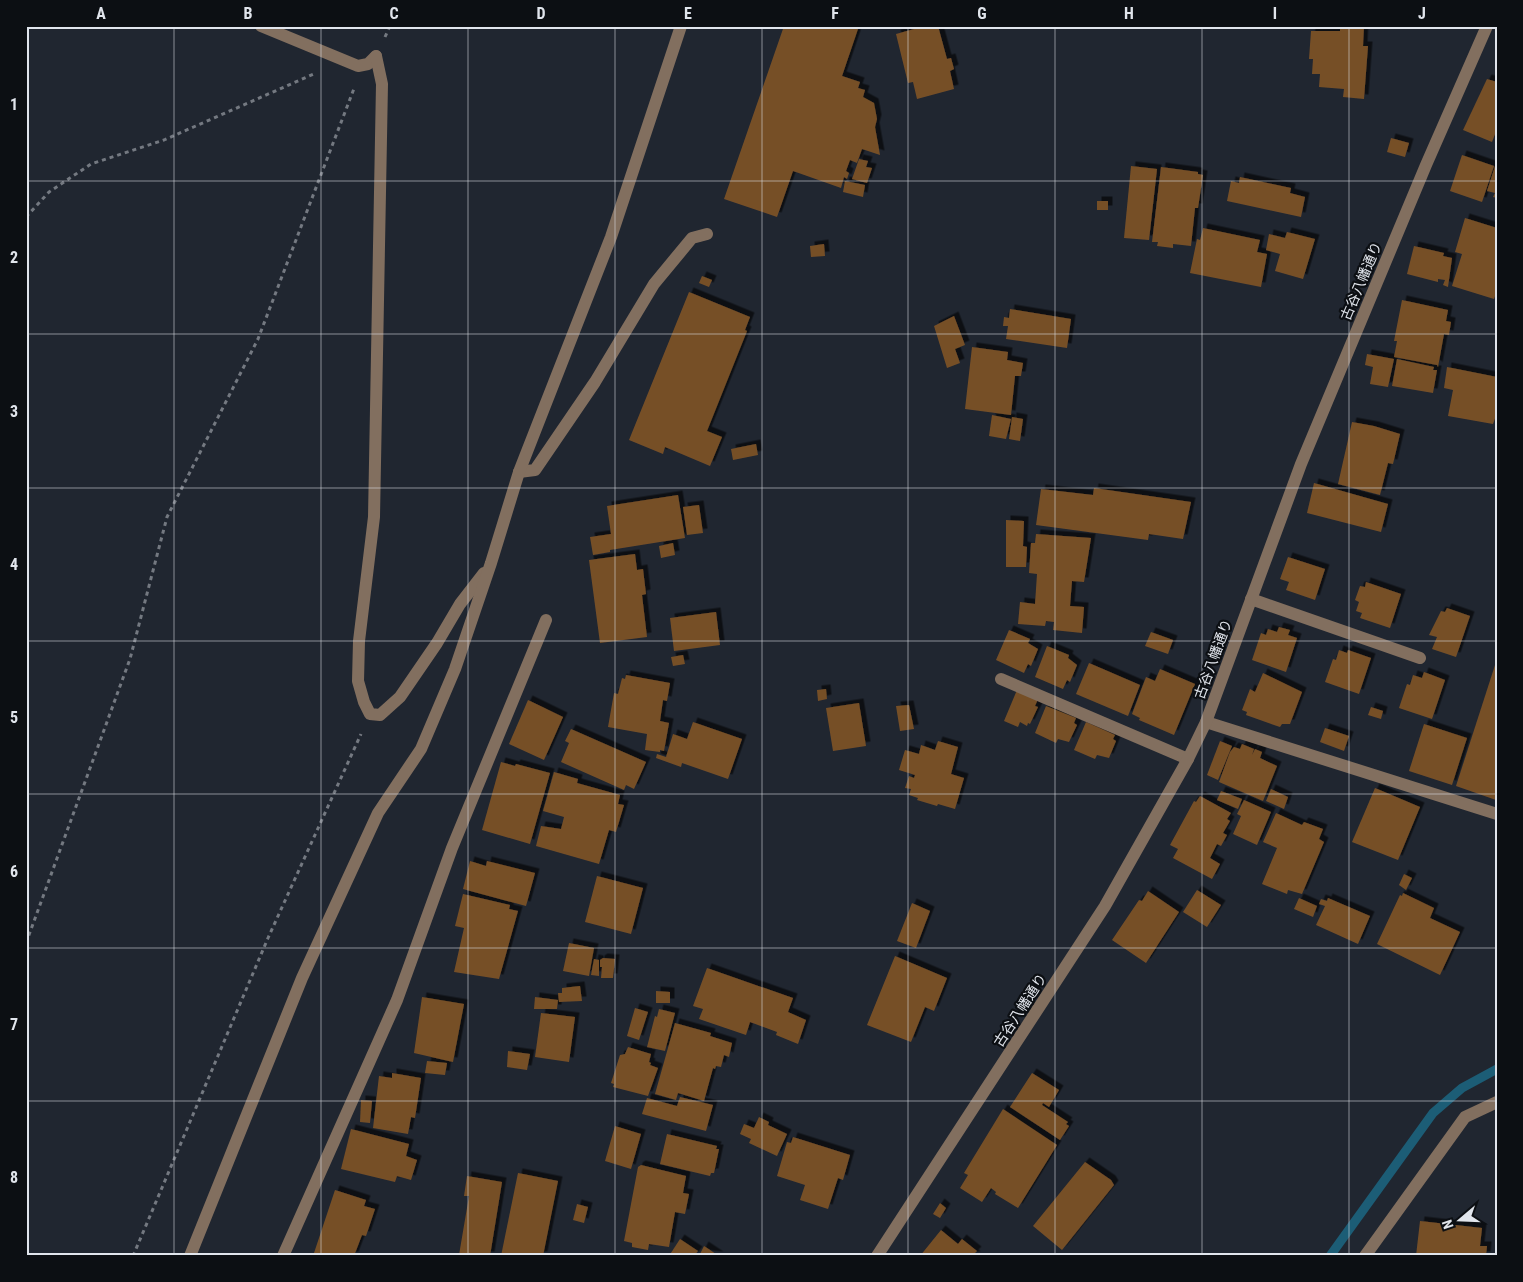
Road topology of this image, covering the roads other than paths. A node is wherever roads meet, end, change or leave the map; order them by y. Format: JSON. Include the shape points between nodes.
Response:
{"nodes":[{"id":1,"x":262,"y":26,"type":"edge"},
{"id":2,"x":681,"y":26,"type":"edge"},
{"id":3,"x":1487,"y":26,"type":"edge"},
{"id":4,"x":707,"y":234,"type":"dead end"},
{"id":5,"x":519,"y":472,"type":"junction"},
{"id":6,"x":492,"y":563,"type":"junction"},
{"id":7,"x":1251,"y":599,"type":"junction"},
{"id":8,"x":546,"y":620,"type":"dead end"},
{"id":9,"x":1420,"y":658,"type":"dead end"},
{"id":10,"x":1001,"y":679,"type":"dead end"},
{"id":11,"x":1206,"y":722,"type":"junction"},
{"id":12,"x":1188,"y":759,"type":"junction"},
{"id":13,"x":1497,"y":814,"type":"edge"},
{"id":14,"x":1497,"y":1102,"type":"edge"},
{"id":15,"x":190,"y":1256,"type":"edge"},
{"id":16,"x":283,"y":1256,"type":"edge"},
{"id":17,"x":877,"y":1256,"type":"edge"},
{"id":18,"x":1365,"y":1256,"type":"edge"}],
"edges":[{"from":1,"to":6,"type":"street","via":[[362,67],[376,56],[382,84],[374,517],[359,641],[358,681],[370,714],[380,715],[400,697],[460,604]]},
{"from":2,"to":5,"type":"street","via":[[611,237]]},
{"from":3,"to":7,"type":"street","name":"古谷八幡通り","via":[[1304,455]]},
{"from":4,"to":5,"type":"street","via":[[692,238],[654,284],[596,382],[535,470]]},
{"from":5,"to":6,"type":"street"},
{"from":6,"to":15,"type":"street","via":[[455,669],[421,749],[378,814],[302,978]]},
{"from":7,"to":9,"type":"street"},
{"from":7,"to":11,"type":"street","name":"古谷八幡通り"},
{"from":8,"to":16,"type":"street","via":[[452,848],[397,1000]]},
{"from":10,"to":12,"type":"street"},
{"from":11,"to":12,"type":"street","name":"古谷八幡通り"},
{"from":11,"to":13,"type":"street"},
{"from":12,"to":17,"type":"street","name":"古谷八幡通り","via":[[1105,906]]},
{"from":14,"to":18,"type":"street","via":[[1466,1118]]}]}
